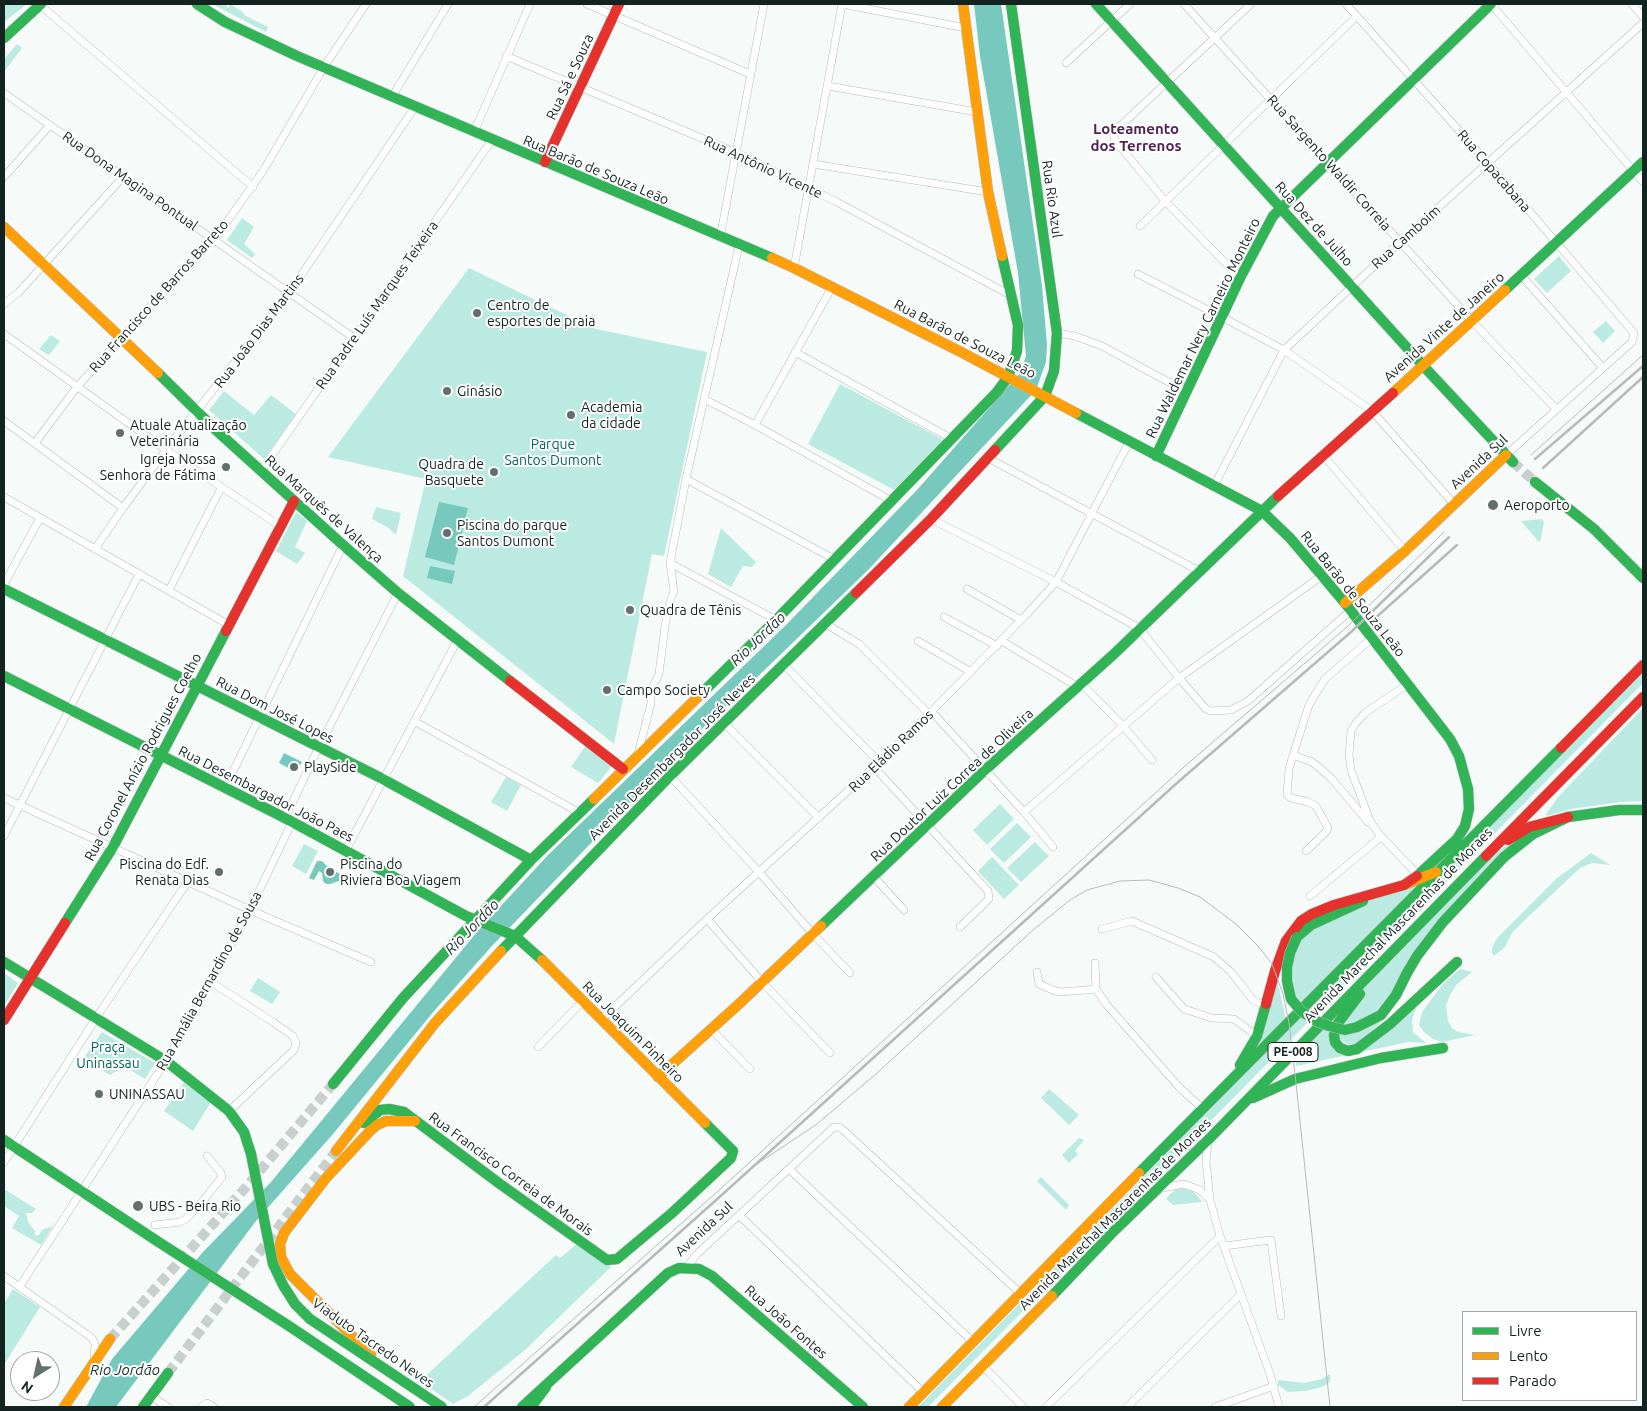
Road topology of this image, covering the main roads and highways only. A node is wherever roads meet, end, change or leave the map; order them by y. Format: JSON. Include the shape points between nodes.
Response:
{"nodes":[{"id":1,"x":40,"y":4,"type":"edge"},
{"id":2,"x":196,"y":4,"type":"edge"},
{"id":3,"x":619,"y":4,"type":"edge"},
{"id":4,"x":963,"y":4,"type":"edge"},
{"id":5,"x":1011,"y":4,"type":"edge"},
{"id":6,"x":1096,"y":4,"type":"edge"},
{"id":7,"x":1491,"y":4,"type":"edge"},
{"id":8,"x":4,"y":36,"type":"edge"},
{"id":9,"x":545,"y":162,"type":"junction"},
{"id":10,"x":1643,"y":162,"type":"edge"},
{"id":11,"x":1281,"y":208,"type":"junction"},
{"id":12,"x":4,"y":227,"type":"edge"},
{"id":13,"x":1423,"y":366,"type":"junction"},
{"id":14,"x":1011,"y":379,"type":"junction"},
{"id":15,"x":1042,"y":394,"type":"junction"},
{"id":16,"x":1156,"y":456,"type":"junction"},
{"id":17,"x":1509,"y":459,"type":"joint"},
{"id":18,"x":1536,"y":482,"type":"tunnel mouth"},
{"id":19,"x":294,"y":501,"type":"junction"},
{"id":20,"x":1262,"y":511,"type":"junction"},
{"id":21,"x":1643,"y":578,"type":"edge"},
{"id":22,"x":4,"y":589,"type":"edge"},
{"id":23,"x":1348,"y":607,"type":"junction"},
{"id":24,"x":1643,"y":665,"type":"edge"},
{"id":25,"x":4,"y":676,"type":"edge"},
{"id":26,"x":198,"y":686,"type":"junction"},
{"id":27,"x":1643,"y":697,"type":"edge"},
{"id":28,"x":162,"y":756,"type":"junction"},
{"id":29,"x":622,"y":769,"type":"junction"},
{"id":30,"x":1643,"y":810,"type":"edge"},
{"id":31,"x":1568,"y":817,"type":"junction"},
{"id":32,"x":531,"y":860,"type":"junction"},
{"id":33,"x":1475,"y":866,"type":"junction"},
{"id":34,"x":1441,"y":870,"type":"junction"},
{"id":35,"x":1404,"y":885,"type":"junction"},
{"id":36,"x":1382,"y":891,"type":"junction"},
{"id":37,"x":477,"y":921,"type":"junction"},
{"id":38,"x":511,"y":934,"type":"junction"},
{"id":39,"x":4,"y":962,"type":"edge"},
{"id":40,"x":1457,"y":962,"type":"dead end"},
{"id":41,"x":1381,"y":963,"type":"junction"},
{"id":42,"x":31,"y":978,"type":"junction"},
{"id":43,"x":4,"y":1020,"type":"edge"},
{"id":44,"x":1443,"y":1048,"type":"dead end"},
{"id":45,"x":658,"y":1076,"type":"junction"},
{"id":46,"x":333,"y":1084,"type":"tunnel mouth"},
{"id":47,"x":1214,"y":1098,"type":"junction"},
{"id":48,"x":1244,"y":1102,"type":"junction"},
{"id":49,"x":399,"y":1111,"type":"joint"},
{"id":50,"x":416,"y":1122,"type":"junction"},
{"id":51,"x":4,"y":1140,"type":"edge"},
{"id":52,"x":607,"y":1260,"type":"joint"},
{"id":53,"x":686,"y":1268,"type":"joint"},
{"id":54,"x":110,"y":1339,"type":"tunnel mouth"},
{"id":55,"x":168,"y":1373,"type":"tunnel mouth"},
{"id":56,"x":390,"y":1373,"type":"junction"},
{"id":57,"x":546,"y":1386,"type":"junction"},
{"id":58,"x":67,"y":1406,"type":"edge"},
{"id":59,"x":143,"y":1407,"type":"edge"},
{"id":60,"x":410,"y":1407,"type":"edge"},
{"id":61,"x":442,"y":1407,"type":"edge"},
{"id":62,"x":522,"y":1407,"type":"edge"},
{"id":63,"x":531,"y":1407,"type":"edge"},
{"id":64,"x":863,"y":1407,"type":"edge"},
{"id":65,"x":910,"y":1407,"type":"edge"},
{"id":66,"x":942,"y":1407,"type":"edge"}],
"edges":[{"from":1,"to":8,"type":"main road"},
{"from":2,"to":9,"type":"main road","name":"Rua Barão de Souza Leão","via":[[225,22],[324,67]]},
{"from":3,"to":9,"type":"main road","name":"Rua Sá e Souza"},
{"from":4,"to":14,"type":"main road","via":[[988,192],[1012,296],[1018,339]]},
{"from":5,"to":15,"type":"main road","name":"Rua Rio Azul","via":[[1057,333],[1054,371]]},
{"from":6,"to":11,"type":"main road","name":"Rua Dez de Julho"},
{"from":7,"to":11,"type":"main road","name":"Rua Waldemar Nery Carneiro Monteiro"},
{"from":9,"to":14,"type":"main road","name":"Rua Barão de Souza Leão","via":[[794,268]]},
{"from":10,"to":13,"type":"main road","name":"Avenida Vinte de Janeiro"},
{"from":11,"to":13,"type":"main road","name":"Rua Dez de Julho"},
{"from":11,"to":16,"type":"main road","name":"Rua Waldemar Nery Carneiro Monteiro","via":[[1273,216],[1240,278]]},
{"from":12,"to":19,"type":"main road","name":"Rua Marquês de Valença"},
{"from":13,"to":17,"type":"main road","name":"Rua Dez de Julho"},
{"from":13,"to":20,"type":"main road","name":"Avenida Vinte de Janeiro"},
{"from":14,"to":15,"type":"main road","name":"Rua Barão de Souza Leão"},
{"from":14,"to":29,"type":"main road","name":"Avenida Desembargador José Neves","via":[[776,620]]},
{"from":15,"to":16,"type":"main road","name":"Rua Barão de Souza Leão"},
{"from":15,"to":38,"type":"main road","name":"Avenida Desembargador José Neves","via":[[931,519]]},
{"from":16,"to":20,"type":"main road","name":"Rua Barão de Souza Leão"},
{"from":17,"to":23,"type":"main road","name":"Avenida Sul","via":[[1454,504]]},
{"from":18,"to":21,"type":"main road","via":[[1594,529]]},
{"from":19,"to":26,"type":"main road","name":"Rua Coronel Anízio Rodrigues Coelho"},
{"from":19,"to":29,"type":"main road","name":"Rua Marquês de Valença","via":[[398,593]]},
{"from":20,"to":23,"type":"main road","name":"Rua Barão de Souza Leão","via":[[1290,538]]},
{"from":20,"to":45,"type":"main road","name":"Rua Doutor Luiz Correa de Oliveira","via":[[1080,685]]},
{"from":22,"to":26,"type":"main road","name":"Rua Dom José Lopes"},
{"from":23,"to":35,"type":"main road","name":"Rua Barão de Souza Leão","via":[[1455,747],[1464,770],[1469,809],[1465,826],[1457,839]]},
{"from":24,"to":34,"type":"main road","name":"Avenida Marechal Mascarenhas de Moraes","number":"PE-008"},
{"from":25,"to":28,"type":"main road","name":"Rua Desembargador João Paes"},
{"from":26,"to":28,"type":"main road","name":"Rua Coronel Anízio Rodrigues Coelho"},
{"from":26,"to":32,"type":"main road","name":"Rua Dom José Lopes","via":[[384,780]]},
{"from":27,"to":33,"type":"main road","name":"Avenida Marechal Mascarenhas de Moraes","number":"PE-008"},
{"from":28,"to":37,"type":"main road","name":"Rua Desembargador João Paes"},
{"from":28,"to":42,"type":"main road","name":"Rua Coronel Anízio Rodrigues Coelho","via":[[126,814],[113,847]]},
{"from":29,"to":32,"type":"main road","name":"Avenida Desembargador José Neves"},
{"from":30,"to":31,"type":"main road"},
{"from":31,"to":33,"type":"main road","via":[[1529,827]]},
{"from":31,"to":36,"type":"main road","bridge":true,"via":[[1533,834],[1504,857],[1443,922],[1417,956],[1381,1015],[1345,1030],[1316,1021],[1291,999],[1287,981],[1290,953],[1298,937],[1310,925]]},
{"from":32,"to":37,"type":"main road","name":"Avenida Desembargador José Neves"},
{"from":33,"to":41,"type":"main road","name":"Avenida Marechal Mascarenhas de Moraes","number":"PE-008"},
{"from":34,"to":35,"type":"main road"},
{"from":34,"to":47,"type":"main road","name":"Avenida Marechal Mascarenhas de Moraes","number":"PE-008"},
{"from":35,"to":36,"type":"main road","name":"Rua Barão de Souza Leão"},
{"from":36,"to":47,"type":"main road","name":"Avenida Marechal Mascarenhas de Moraes","via":[[1334,904],[1301,921],[1286,941],[1257,1036]]},
{"from":37,"to":38,"type":"main road","name":"Rua Desembargador João Paes"},
{"from":37,"to":46,"type":"main road","name":"Avenida Desembargador José Neves","via":[[402,998]]},
{"from":38,"to":45,"type":"main road","name":"Rua Joaquim Pinheiro","via":[[531,949]]},
{"from":38,"to":49,"type":"main road","name":"Avenida Desembargador José Neves","via":[[435,1023],[338,1148],[373,1114],[380,1110]]},
{"from":39,"to":42,"type":"main road","name":"Viaduto Tacredo Neves"},
{"from":40,"to":41,"type":"main road","via":[[1367,1042],[1348,1051],[1340,1048],[1334,1035],[1338,1023]]},
{"from":41,"to":48,"type":"main road","name":"Avenida Marechal Mascarenhas de Moraes","number":"PE-008"},
{"from":42,"to":43,"type":"main road","name":"Rua Coronel Anízio Rodrigues Coelho"},
{"from":42,"to":56,"type":"main road","name":"Viaduto Tacredo Neves","bridge":true,"via":[[166,1061],[229,1111],[244,1132],[251,1154],[273,1264],[283,1285],[295,1304],[310,1318]]},
{"from":44,"to":48,"type":"main road","via":[[1381,1058],[1295,1079]]},
{"from":45,"to":52,"type":"main road","name":"Rua Joaquim Pinheiro","via":[[733,1151],[731,1158],[678,1206],[617,1258]]},
{"from":47,"to":65,"type":"main road","name":"Avenida Marechal Mascarenhas de Moraes","number":"PE-008"},
{"from":48,"to":66,"type":"main road","name":"Avenida Marechal Mascarenhas de Moraes","number":"PE-008"},
{"from":49,"to":50,"type":"main road","name":"Rua Francisco Correia de Morais"},
{"from":50,"to":52,"type":"main road","name":"Rua Francisco Correia de Morais"},
{"from":50,"to":56,"type":"main road","bridge":true,"via":[[386,1121],[370,1131],[326,1178],[284,1233],[280,1244],[281,1257],[290,1274]]},
{"from":51,"to":60,"type":"main road","bridge":true},
{"from":53,"to":57,"type":"main road","name":"Avenida Sul","via":[[668,1274]]},
{"from":53,"to":64,"type":"main road","name":"Rua João Fontes","via":[[699,1269],[712,1276]]},
{"from":54,"to":58,"type":"main road"},
{"from":55,"to":59,"type":"main road"},
{"from":56,"to":61,"type":"main road","name":"Viaduto Tacredo Neves","bridge":true},
{"from":57,"to":62,"type":"main road","name":"Avenida Sul"},
{"from":57,"to":63,"type":"main road"}]}
